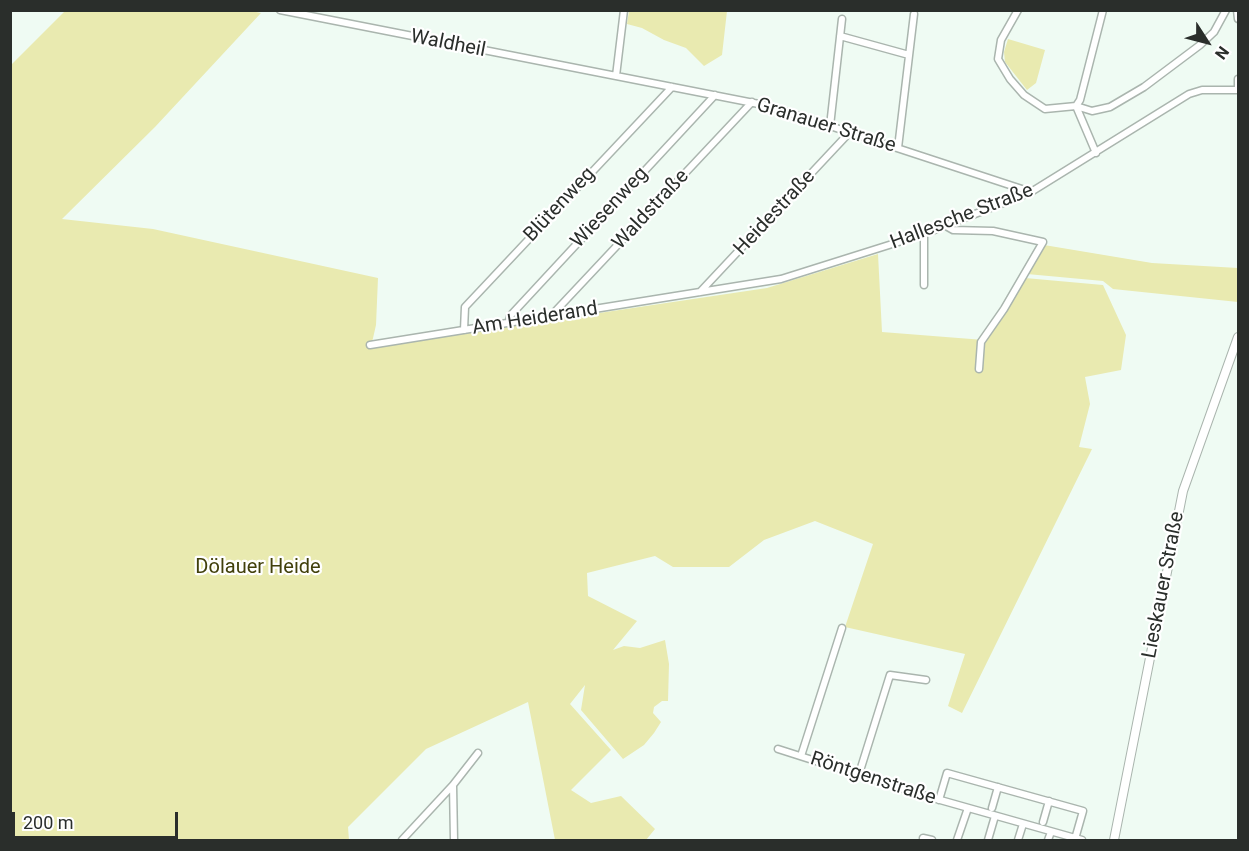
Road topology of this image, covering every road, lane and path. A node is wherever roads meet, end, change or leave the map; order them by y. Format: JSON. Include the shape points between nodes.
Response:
{"nodes":[{"id":1,"x":280,"y":10,"type":"edge"},
{"id":2,"x":624,"y":10,"type":"edge"},
{"id":3,"x":1018,"y":10,"type":"edge"},
{"id":4,"x":1103,"y":10,"type":"edge"},
{"id":5,"x":1226,"y":10,"type":"edge"},
{"id":6,"x":1237,"y":11,"type":"edge"},
{"id":7,"x":914,"y":14,"type":"dead end"},
{"id":8,"x":842,"y":19,"type":"dead end"},
{"id":9,"x":1239,"y":19,"type":"edge"},
{"id":10,"x":840,"y":36,"type":"junction"},
{"id":11,"x":909,"y":55,"type":"junction"},
{"id":12,"x":616,"y":76,"type":"junction"},
{"id":13,"x":1239,"y":79,"type":"edge"},
{"id":14,"x":672,"y":87,"type":"junction"},
{"id":15,"x":1238,"y":90,"type":"edge"},
{"id":16,"x":715,"y":95,"type":"junction"},
{"id":17,"x":752,"y":102,"type":"junction"},
{"id":18,"x":1076,"y":106,"type":"junction"},
{"id":19,"x":830,"y":126,"type":"junction"},
{"id":20,"x":849,"y":133,"type":"junction"},
{"id":21,"x":898,"y":148,"type":"junction"},
{"id":22,"x":1096,"y":153,"type":"junction"},
{"id":23,"x":1032,"y":192,"type":"junction"},
{"id":24,"x":946,"y":226,"type":"junction"},
{"id":25,"x":924,"y":234,"type":"junction"},
{"id":26,"x":924,"y":285,"type":"dead end"},
{"id":27,"x":700,"y":293,"type":"junction"},
{"id":28,"x":549,"y":318,"type":"junction"},
{"id":29,"x":509,"y":323,"type":"junction"},
{"id":30,"x":464,"y":330,"type":"junction"},
{"id":31,"x":1239,"y":337,"type":"edge"},
{"id":32,"x":370,"y":345,"type":"dead end"},
{"id":33,"x":979,"y":369,"type":"dead end"},
{"id":34,"x":842,"y":628,"type":"dead end"},
{"id":35,"x":926,"y":680,"type":"dead end"},
{"id":36,"x":778,"y":749,"type":"dead end"},
{"id":37,"x":478,"y":753,"type":"dead end"},
{"id":38,"x":801,"y":756,"type":"junction"},
{"id":39,"x":859,"y":774,"type":"junction"},
{"id":40,"x":453,"y":785,"type":"junction"},
{"id":41,"x":998,"y":787,"type":"junction"},
{"id":42,"x":939,"y":800,"type":"junction"},
{"id":43,"x":1049,"y":801,"type":"junction"},
{"id":44,"x":968,"y":808,"type":"junction"},
{"id":45,"x":992,"y":808,"type":"dead end"},
{"id":46,"x":995,"y":816,"type":"junction"},
{"id":47,"x":1043,"y":822,"type":"dead end"},
{"id":48,"x":1023,"y":824,"type":"junction"},
{"id":49,"x":1051,"y":831,"type":"junction"},
{"id":50,"x":923,"y":838,"type":"dead end"},
{"id":51,"x":1079,"y":839,"type":"edge"},
{"id":52,"x":402,"y":840,"type":"edge"},
{"id":53,"x":454,"y":840,"type":"edge"},
{"id":54,"x":932,"y":840,"type":"edge"},
{"id":55,"x":957,"y":840,"type":"edge"},
{"id":56,"x":988,"y":840,"type":"edge"},
{"id":57,"x":1018,"y":840,"type":"edge"},
{"id":58,"x":1048,"y":840,"type":"edge"},
{"id":59,"x":1114,"y":840,"type":"edge"}],
"edges":[{"from":1,"to":12,"type":"street","name":"Waldheil"},
{"from":2,"to":12,"type":"street"},
{"from":3,"to":18,"type":"street","via":[[1001,40],[998,59],[1002,67],[1024,95],[1045,109]]},
{"from":4,"to":18,"type":"street"},
{"from":5,"to":18,"type":"street","via":[[1214,32],[1144,87],[1110,107],[1092,111]]},
{"from":6,"to":9,"type":"street"},
{"from":7,"to":11,"type":"street"},
{"from":8,"to":10,"type":"street"},
{"from":10,"to":11,"type":"street"},
{"from":10,"to":19,"type":"street"},
{"from":11,"to":21,"type":"street"},
{"from":12,"to":14,"type":"street","name":"Granauer Straße"},
{"from":13,"to":15,"type":"street"},
{"from":14,"to":16,"type":"street","name":"Granauer Straße"},
{"from":14,"to":30,"type":"street","name":"Blütenweg","via":[[465,307]]},
{"from":15,"to":22,"type":"street","name":"Hallesche Straße","via":[[1189,94]]},
{"from":16,"to":17,"type":"street","name":"Granauer Straße"},
{"from":16,"to":29,"type":"street","name":"Wiesenweg","via":[[510,316]]},
{"from":17,"to":19,"type":"street","name":"Granauer Straße"},
{"from":17,"to":28,"type":"street","name":"Waldstraße"},
{"from":18,"to":22,"type":"street"},
{"from":19,"to":20,"type":"street","name":"Granauer Straße"},
{"from":20,"to":21,"type":"street","name":"Granauer Straße"},
{"from":20,"to":27,"type":"street","name":"Heidestraße"},
{"from":21,"to":23,"type":"street","name":"Granauer Straße"},
{"from":22,"to":23,"type":"street","name":"Hallesche Straße"},
{"from":23,"to":24,"type":"street","name":"Hallesche Straße"},
{"from":24,"to":25,"type":"street","name":"Hallesche Straße"},
{"from":24,"to":33,"type":"street","via":[[1043,242],[981,342]]},
{"from":25,"to":26,"type":"street"},
{"from":25,"to":27,"type":"street","name":"Hallesche Straße","via":[[781,279]]},
{"from":27,"to":28,"type":"street","name":"Am Heiderand"},
{"from":28,"to":29,"type":"street","name":"Am Heiderand"},
{"from":29,"to":30,"type":"street","name":"Am Heiderand"},
{"from":30,"to":32,"type":"street","name":"Am Heiderand"},
{"from":31,"to":59,"type":"street","name":"Lieskauer Straße","via":[[1183,491]]},
{"from":34,"to":38,"type":"street"},
{"from":35,"to":39,"type":"street","via":[[891,675]]},
{"from":36,"to":38,"type":"street","name":"Röntgenstraße"},
{"from":37,"to":40,"type":"street"},
{"from":38,"to":39,"type":"street","name":"Röntgenstraße"},
{"from":39,"to":42,"type":"street","name":"Röntgenstraße"},
{"from":40,"to":52,"type":"street"},
{"from":40,"to":53,"type":"street"},
{"from":41,"to":42,"type":"street","via":[[947,773]]},
{"from":41,"to":43,"type":"street"},
{"from":41,"to":45,"type":"street"},
{"from":42,"to":44,"type":"street","name":"Röntgenstraße"},
{"from":43,"to":47,"type":"street"},
{"from":43,"to":51,"type":"street","via":[[1083,811]]},
{"from":44,"to":46,"type":"street","name":"Röntgenstraße"},
{"from":44,"to":55,"type":"street"},
{"from":46,"to":48,"type":"street","name":"Röntgenstraße"},
{"from":46,"to":56,"type":"street"},
{"from":48,"to":49,"type":"street","name":"Röntgenstraße"},
{"from":48,"to":57,"type":"street"},
{"from":49,"to":51,"type":"street","name":"Röntgenstraße"},
{"from":49,"to":58,"type":"street"},
{"from":50,"to":54,"type":"street","name":"Röntgenstraße"}]}
